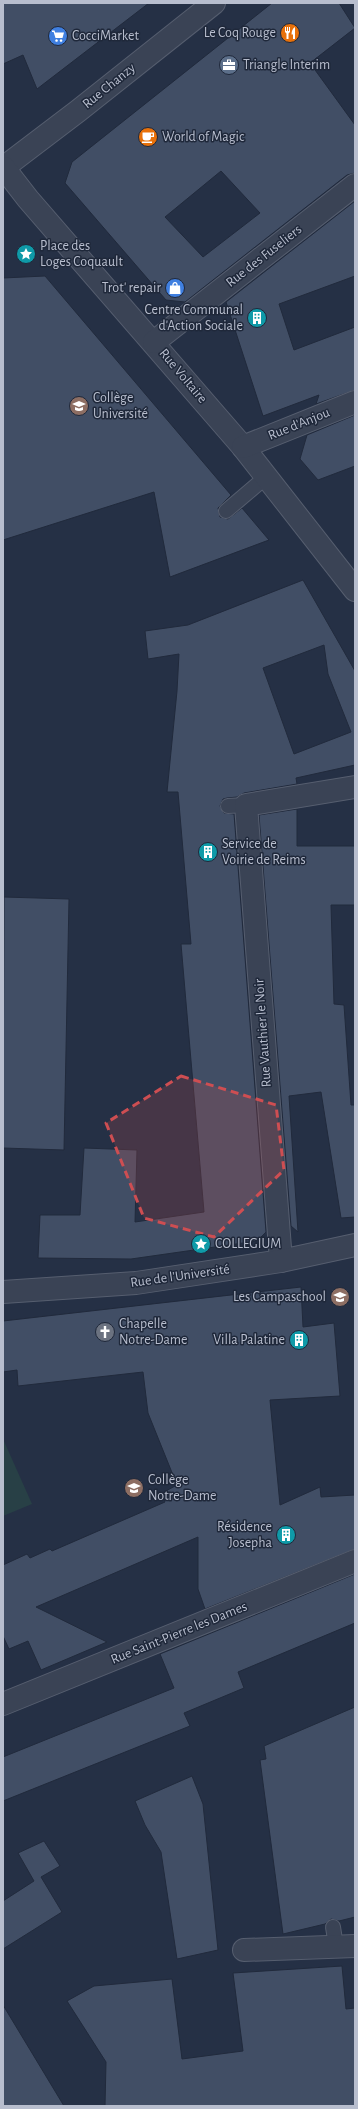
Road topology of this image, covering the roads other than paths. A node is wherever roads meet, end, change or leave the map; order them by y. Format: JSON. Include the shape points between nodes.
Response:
{"nodes":[{"id":1,"x":214,"y":3,"type":"edge"},
{"id":2,"x":3,"y":167,"type":"edge"},
{"id":3,"x":355,"y":185,"type":"edge"},
{"id":4,"x":154,"y":342,"type":"junction"},
{"id":5,"x":355,"y":402,"type":"edge"},
{"id":6,"x":243,"y":447,"type":"junction"},
{"id":7,"x":266,"y":477,"type":"junction"},
{"id":8,"x":226,"y":512,"type":"dead end"},
{"id":9,"x":355,"y":590,"type":"edge"},
{"id":10,"x":355,"y":787,"type":"edge"},
{"id":11,"x":355,"y":1245,"type":"edge"},
{"id":12,"x":281,"y":1261,"type":"junction"},
{"id":13,"x":3,"y":1292,"type":"edge"},
{"id":14,"x":355,"y":1561,"type":"edge"},
{"id":15,"x":3,"y":1704,"type":"edge"},
{"id":16,"x":341,"y":1940,"type":"edge"},
{"id":17,"x":244,"y":1950,"type":"dead end"}],
"edges":[{"from":1,"to":2,"type":"street","name":"Rue Chanzy"},
{"from":2,"to":4,"type":"street","name":"Rue Voltaire"},
{"from":3,"to":4,"type":"street","name":"Rue des Fuseliers"},
{"from":4,"to":6,"type":"street","name":"Rue Voltaire"},
{"from":5,"to":6,"type":"street","name":"Rue d'Anjou"},
{"from":6,"to":7,"type":"street","name":"Rue Voltaire"},
{"from":7,"to":8,"type":"lane"},
{"from":7,"to":9,"type":"street","name":"Rue Voltaire"},
{"from":10,"to":12,"type":"street","name":"Rue Vauthier le Noir","via":[[237,805]]},
{"from":11,"to":12,"type":"street","name":"Rue de l'Université"},
{"from":12,"to":13,"type":"street","name":"Rue de l'Université","via":[[136,1283]]},
{"from":14,"to":15,"type":"street","name":"Rue Saint-Pierre les Dames"},
{"from":16,"to":17,"type":"street"}]}
